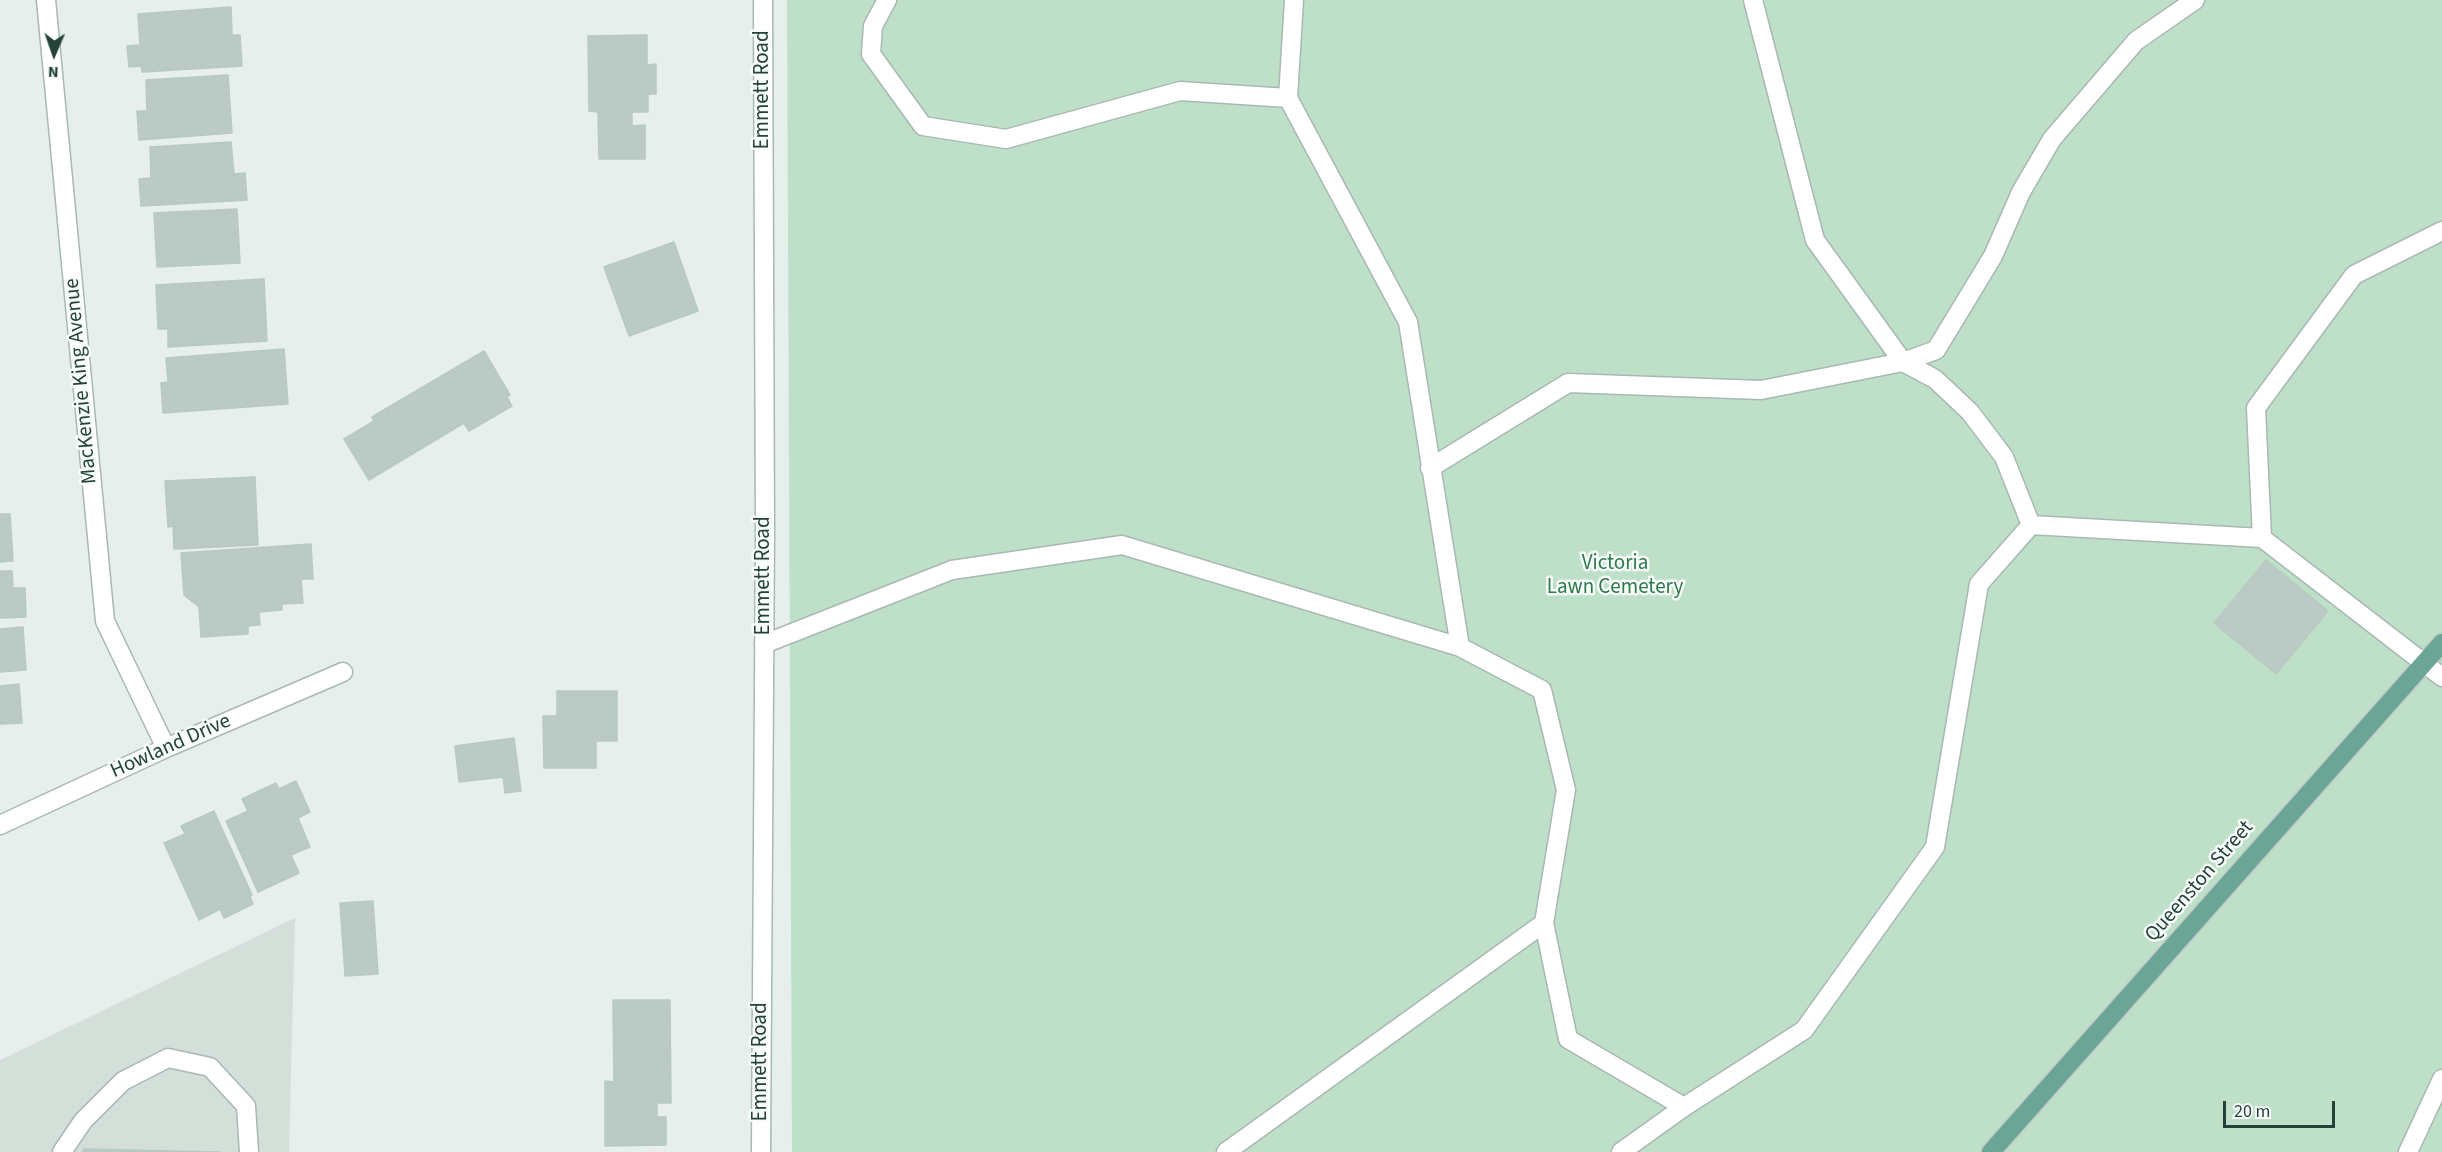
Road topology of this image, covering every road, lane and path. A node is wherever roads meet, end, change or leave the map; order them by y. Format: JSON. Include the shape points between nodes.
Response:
{"nodes":[{"id":1,"x":46,"y":0,"type":"edge"},
{"id":2,"x":763,"y":0,"type":"edge"},
{"id":3,"x":887,"y":0,"type":"edge"},
{"id":4,"x":1294,"y":0,"type":"edge"},
{"id":5,"x":1754,"y":0,"type":"edge"},
{"id":6,"x":2195,"y":0,"type":"edge"},
{"id":7,"x":1288,"y":98,"type":"junction"},
{"id":8,"x":2442,"y":231,"type":"edge"},
{"id":9,"x":1903,"y":362,"type":"junction"},
{"id":10,"x":1430,"y":468,"type":"junction"},
{"id":11,"x":2031,"y":525,"type":"junction"},
{"id":12,"x":2262,"y":538,"type":"junction"},
{"id":13,"x":2442,"y":643,"type":"edge"},
{"id":14,"x":764,"y":644,"type":"junction"},
{"id":15,"x":1460,"y":648,"type":"junction"},
{"id":16,"x":2424,"y":663,"type":"junction"},
{"id":17,"x":343,"y":672,"type":"dead end"},
{"id":18,"x":2442,"y":677,"type":"edge"},
{"id":19,"x":166,"y":748,"type":"junction"},
{"id":20,"x":0,"y":825,"type":"edge"},
{"id":21,"x":1544,"y":923,"type":"junction"},
{"id":22,"x":2442,"y":1079,"type":"edge"},
{"id":23,"x":1684,"y":1107,"type":"junction"},
{"id":24,"x":62,"y":1152,"type":"edge"},
{"id":25,"x":249,"y":1152,"type":"edge"},
{"id":26,"x":761,"y":1152,"type":"edge"},
{"id":27,"x":1226,"y":1152,"type":"edge"},
{"id":28,"x":1621,"y":1152,"type":"edge"},
{"id":29,"x":1992,"y":1152,"type":"edge"},
{"id":30,"x":2408,"y":1152,"type":"edge"}],
"edges":[{"from":1,"to":19,"type":"street","name":"MacKenzie King Avenue","via":[[105,621]]},
{"from":2,"to":14,"type":"street","name":"Emmett Road"},
{"from":3,"to":7,"type":"street","via":[[873,26],[871,54],[923,126],[1006,139],[1180,91]]},
{"from":4,"to":7,"type":"street"},
{"from":5,"to":9,"type":"street","via":[[1815,240]]},
{"from":6,"to":9,"type":"street","via":[[2136,41],[2052,139],[2021,192],[1993,256],[1936,350]]},
{"from":7,"to":10,"type":"street","via":[[1408,322]]},
{"from":8,"to":12,"type":"street","via":[[2354,275],[2256,408]]},
{"from":9,"to":10,"type":"street","via":[[1761,390],[1568,383]]},
{"from":9,"to":11,"type":"street","via":[[1935,379],[1970,412],[2004,457]]},
{"from":10,"to":15,"type":"street"},
{"from":11,"to":12,"type":"street"},
{"from":11,"to":23,"type":"street","via":[[1980,584],[1935,847],[1804,1030]]},
{"from":12,"to":16,"type":"street"},
{"from":13,"to":16,"type":"main road","name":"Queenston Street"},
{"from":14,"to":15,"type":"street","via":[[952,570],[1122,545]]},
{"from":14,"to":26,"type":"street","name":"Emmett Road"},
{"from":15,"to":21,"type":"street","via":[[1542,690],[1566,790]]},
{"from":16,"to":18,"type":"street"},
{"from":16,"to":29,"type":"main road","name":"Queenston Street"},
{"from":17,"to":19,"type":"street","name":"Howland Drive"},
{"from":19,"to":20,"type":"street","name":"Howland Drive"},
{"from":21,"to":23,"type":"street","via":[[1568,1039]]},
{"from":21,"to":27,"type":"street"},
{"from":22,"to":30,"type":"street"},
{"from":23,"to":28,"type":"street"},
{"from":24,"to":25,"type":"street","via":[[83,1121],[123,1081],[168,1058],[210,1067],[246,1106]]}]}
